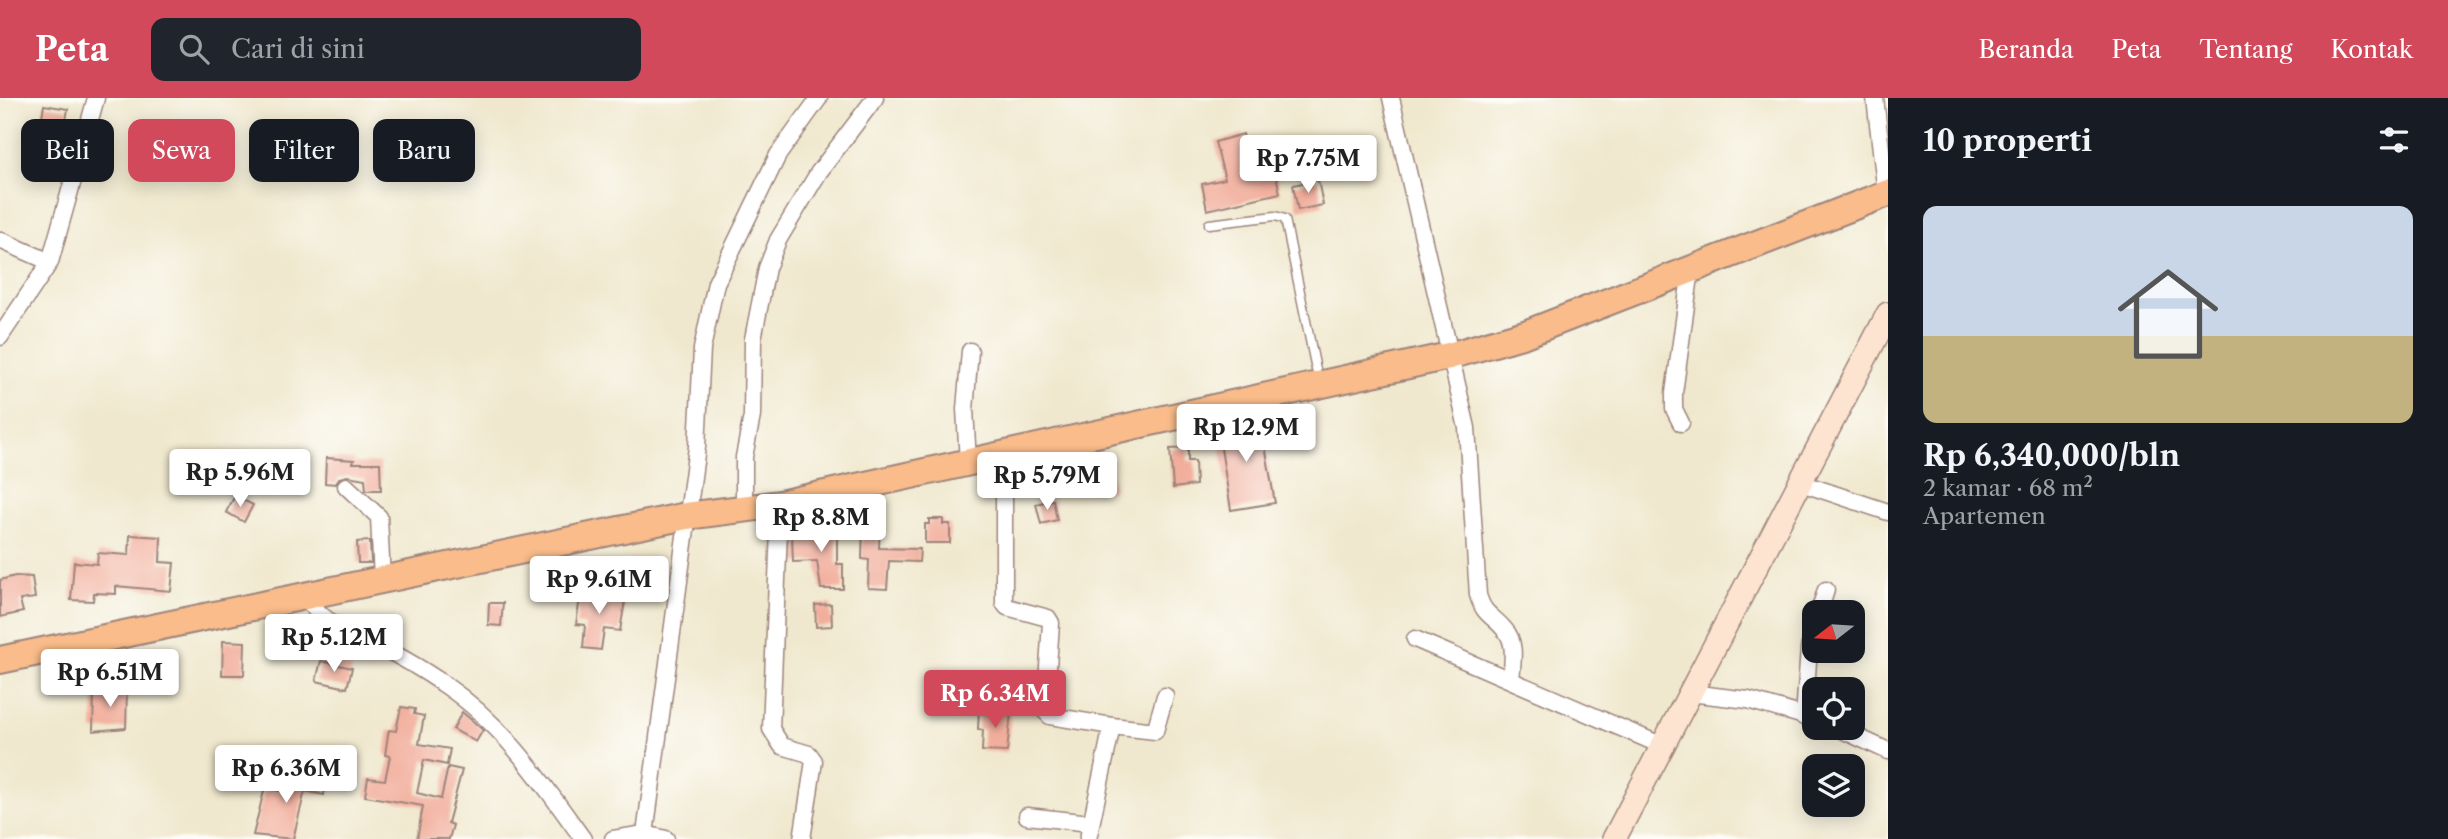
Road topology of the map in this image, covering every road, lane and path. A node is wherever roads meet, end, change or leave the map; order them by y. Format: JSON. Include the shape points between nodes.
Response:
{"nodes":[{"id":1,"x":96,"y":98,"type":"edge"},
{"id":2,"x":819,"y":98,"type":"edge"},
{"id":3,"x":875,"y":98,"type":"edge"},
{"id":4,"x":1391,"y":98,"type":"edge"},
{"id":5,"x":1875,"y":98,"type":"edge"},
{"id":6,"x":1887,"y":193,"type":"edge"},
{"id":7,"x":1209,"y":224,"type":"dead end"},
{"id":8,"x":0,"y":240,"type":"edge"},
{"id":9,"x":50,"y":262,"type":"junction"},
{"id":10,"x":1691,"y":269,"type":"junction"},
{"id":11,"x":1884,"y":328,"type":"edge"},
{"id":12,"x":0,"y":337,"type":"edge"},
{"id":13,"x":970,"y":351,"type":"dead end"},
{"id":14,"x":1449,"y":356,"type":"junction"},
{"id":15,"x":1320,"y":386,"type":"junction"},
{"id":16,"x":1681,"y":423,"type":"dead end"},
{"id":17,"x":1004,"y":456,"type":"junction"},
{"id":18,"x":968,"y":463,"type":"junction"},
{"id":19,"x":1798,"y":482,"type":"junction"},
{"id":20,"x":346,"y":486,"type":"dead end"},
{"id":21,"x":780,"y":504,"type":"junction"},
{"id":22,"x":744,"y":509,"type":"junction"},
{"id":23,"x":1888,"y":512,"type":"edge"},
{"id":24,"x":686,"y":516,"type":"junction"},
{"id":25,"x":382,"y":580,"type":"junction"},
{"id":26,"x":1826,"y":590,"type":"dead end"},
{"id":27,"x":307,"y":598,"type":"junction"},
{"id":28,"x":1823,"y":600,"type":"edge"},
{"id":29,"x":1415,"y":639,"type":"dead end"},
{"id":30,"x":0,"y":660,"type":"edge"},
{"id":31,"x":1511,"y":680,"type":"junction"},
{"id":32,"x":1690,"y":693,"type":"junction"},
{"id":33,"x":1165,"y":696,"type":"dead end"},
{"id":34,"x":1802,"y":716,"type":"edge"},
{"id":35,"x":1112,"y":726,"type":"junction"},
{"id":36,"x":1864,"y":740,"type":"edge"},
{"id":37,"x":1662,"y":746,"type":"junction"},
{"id":38,"x":1888,"y":751,"type":"edge"},
{"id":39,"x":1027,"y":816,"type":"dead end"},
{"id":40,"x":1089,"y":831,"type":"edge"},
{"id":41,"x":645,"y":834,"type":"junction"},
{"id":42,"x":583,"y":839,"type":"edge"},
{"id":43,"x":612,"y":839,"type":"edge"},
{"id":44,"x":666,"y":839,"type":"edge"},
{"id":45,"x":802,"y":839,"type":"edge"},
{"id":46,"x":1614,"y":839,"type":"edge"}],
"edges":[{"from":1,"to":9,"type":"street"},
{"from":2,"to":24,"type":"street","via":[[778,155],[716,283],[702,349],[697,447]]},
{"from":3,"to":22,"type":"street","via":[[819,172],[778,240],[767,268],[753,340]]},
{"from":4,"to":14,"type":"street"},
{"from":5,"to":6,"type":"street"},
{"from":6,"to":10,"type":"highway"},
{"from":7,"to":15,"type":"lane","via":[[1275,216],[1285,219]]},
{"from":8,"to":9,"type":"street"},
{"from":9,"to":12,"type":"street"},
{"from":10,"to":14,"type":"highway","via":[[1525,334]]},
{"from":10,"to":16,"type":"street","via":[[1674,393],[1674,409]]},
{"from":11,"to":19,"type":"main road"},
{"from":13,"to":18,"type":"street","via":[[965,409]]},
{"from":14,"to":15,"type":"highway"},
{"from":14,"to":31,"type":"street","via":[[1467,428],[1478,595],[1487,616],[1509,636]]},
{"from":15,"to":17,"type":"highway"},
{"from":17,"to":18,"type":"highway"},
{"from":17,"to":35,"type":"street","via":[[1004,603],[1051,623],[1045,711],[1051,716]]},
{"from":18,"to":21,"type":"highway"},
{"from":19,"to":23,"type":"street"},
{"from":19,"to":32,"type":"main road"},
{"from":20,"to":25,"type":"street","via":[[379,517]]},
{"from":21,"to":22,"type":"highway"},
{"from":21,"to":45,"type":"street","via":[[771,729],[782,746],[809,754],[814,761]]},
{"from":22,"to":24,"type":"highway"},
{"from":24,"to":25,"type":"highway"},
{"from":24,"to":41,"type":"street"},
{"from":25,"to":27,"type":"highway"},
{"from":26,"to":28,"type":"street"},
{"from":27,"to":30,"type":"highway"},
{"from":27,"to":42,"type":"street","via":[[324,619],[375,643],[445,685],[484,715],[522,754]]},
{"from":29,"to":31,"type":"street"},
{"from":31,"to":37,"type":"street"},
{"from":32,"to":34,"type":"street","via":[[1748,700]]},
{"from":32,"to":37,"type":"main road"},
{"from":33,"to":35,"type":"street","via":[[1155,731]]},
{"from":35,"to":40,"type":"street"},
{"from":36,"to":38,"type":"street"},
{"from":37,"to":46,"type":"main road"},
{"from":39,"to":40,"type":"street"},
{"from":41,"to":43,"type":"street"},
{"from":41,"to":44,"type":"street"}]}
